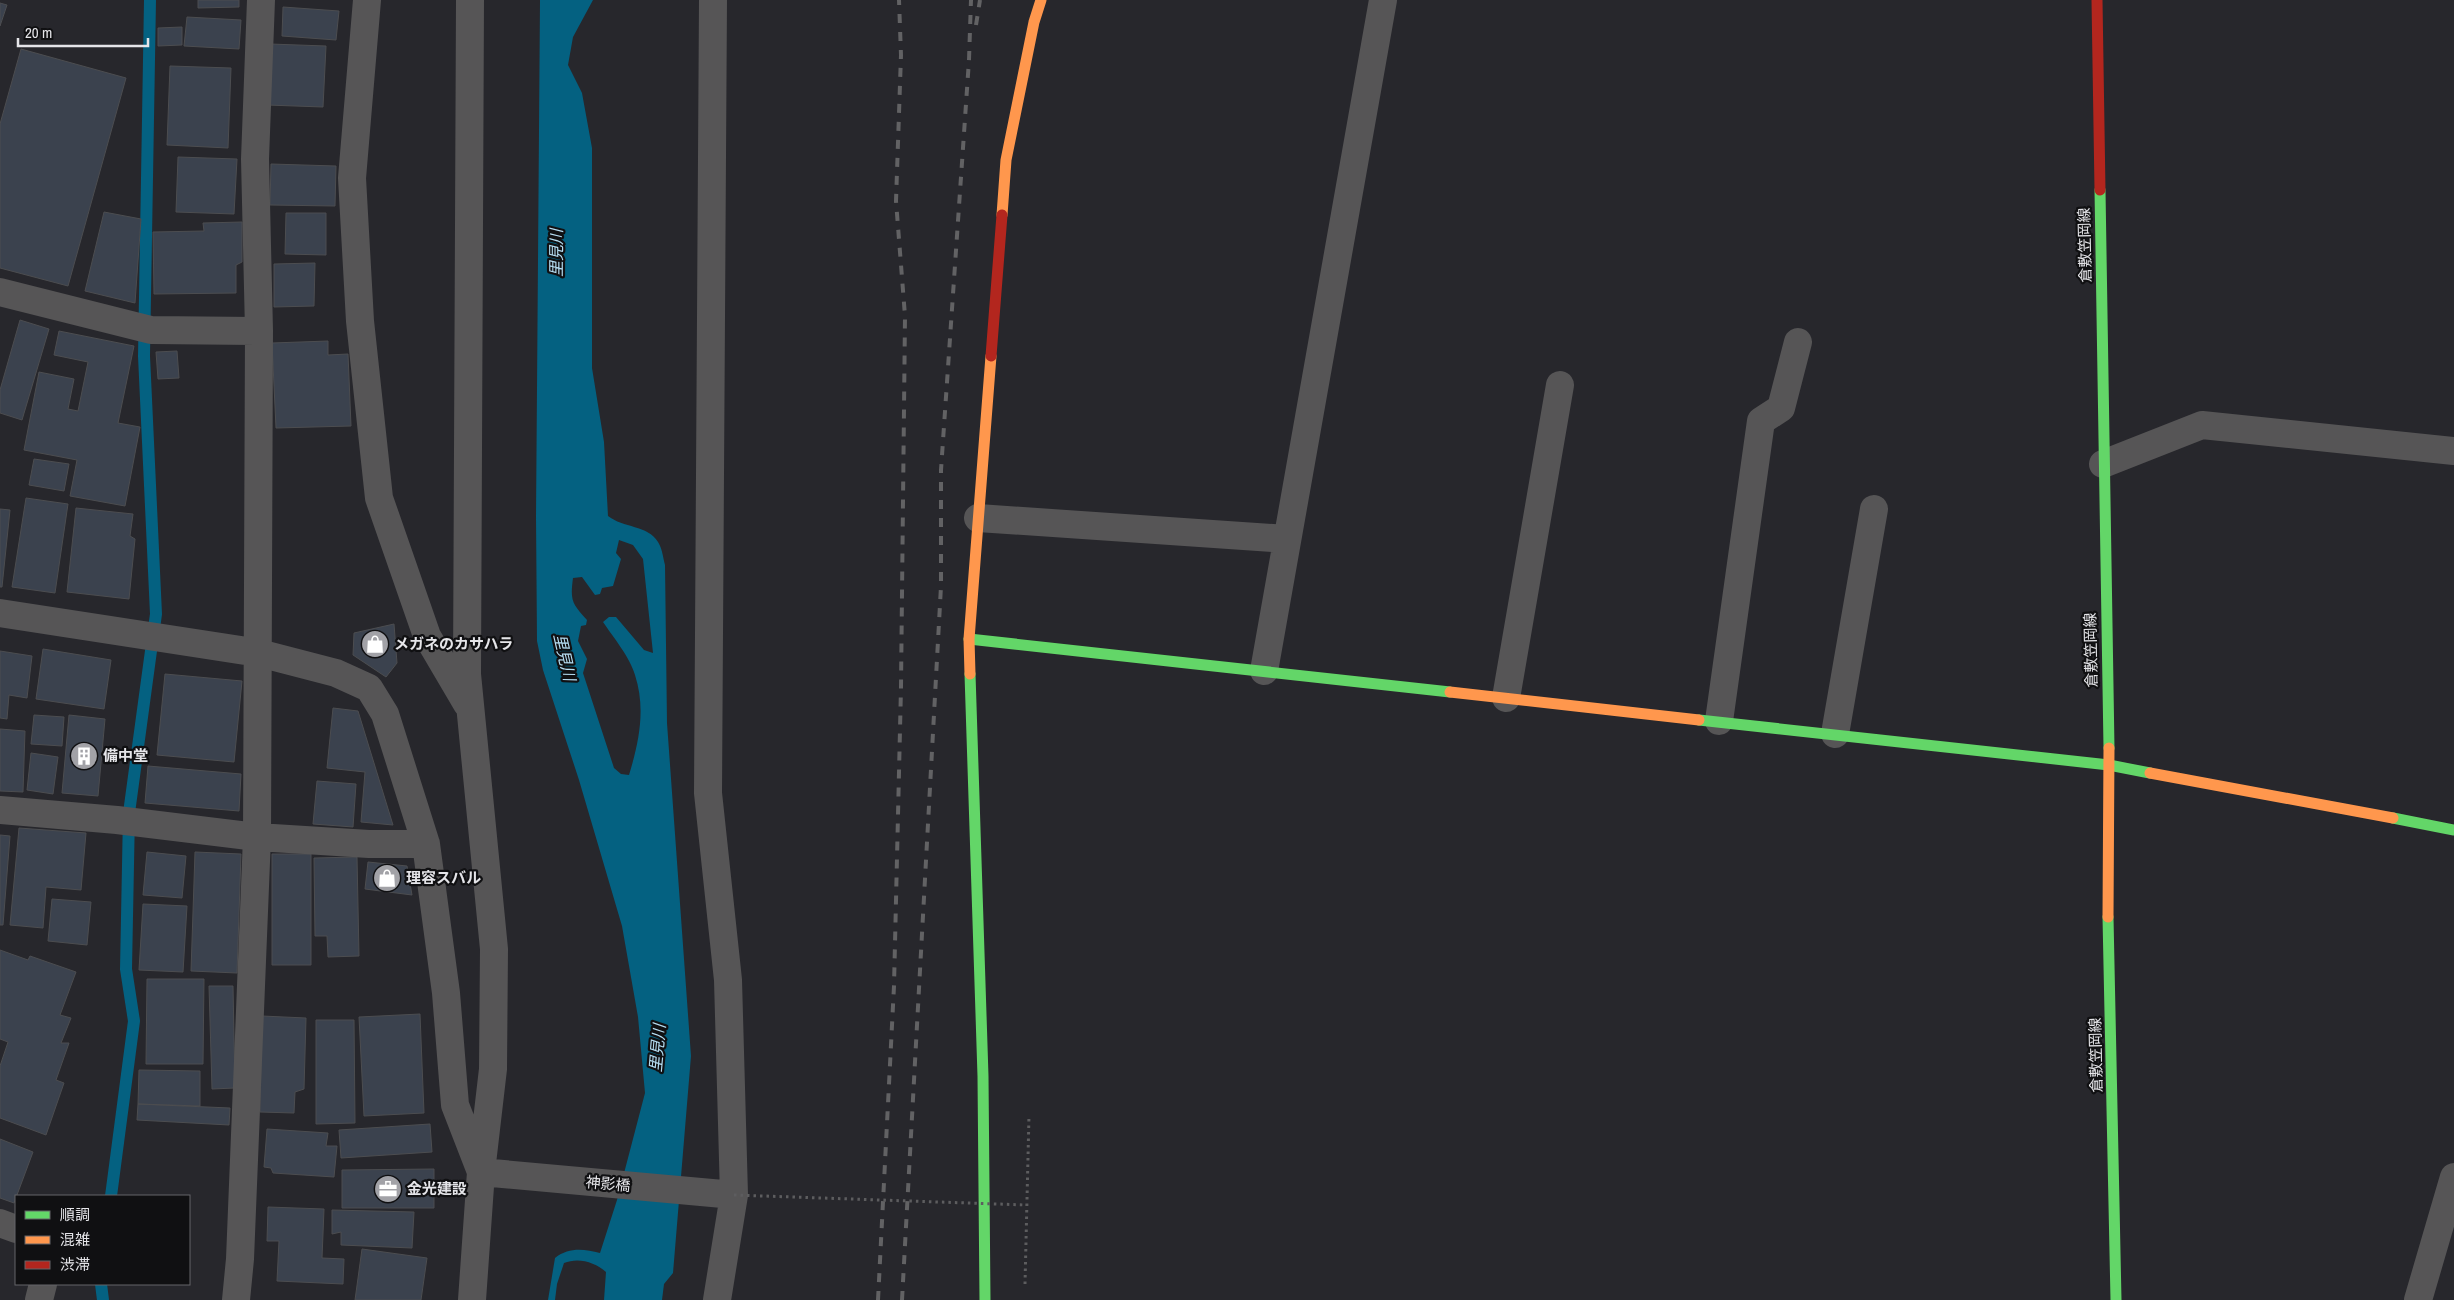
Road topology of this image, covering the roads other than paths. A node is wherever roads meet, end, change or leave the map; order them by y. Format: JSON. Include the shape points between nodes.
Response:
{"nodes":[{"id":1,"x":261,"y":0,"type":"edge"},
{"id":2,"x":367,"y":0,"type":"edge"},
{"id":3,"x":470,"y":0,"type":"edge"},
{"id":4,"x":713,"y":0,"type":"edge"},
{"id":5,"x":1041,"y":0,"type":"edge"},
{"id":6,"x":1383,"y":0,"type":"edge"},
{"id":7,"x":2097,"y":0,"type":"edge"},
{"id":8,"x":0,"y":292,"type":"edge"},
{"id":9,"x":259,"y":331,"type":"junction"},
{"id":10,"x":1798,"y":342,"type":"dead end"},
{"id":11,"x":1560,"y":385,"type":"dead end"},
{"id":12,"x":2454,"y":451,"type":"edge"},
{"id":13,"x":2103,"y":464,"type":"junction"},
{"id":14,"x":1874,"y":509,"type":"dead end"},
{"id":15,"x":978,"y":518,"type":"junction"},
{"id":16,"x":1287,"y":538,"type":"junction"},
{"id":17,"x":0,"y":613,"type":"edge"},
{"id":18,"x":969,"y":639,"type":"junction"},
{"id":19,"x":259,"y":653,"type":"junction"},
{"id":20,"x":1264,"y":671,"type":"junction"},
{"id":21,"x":1506,"y":698,"type":"junction"},
{"id":22,"x":471,"y":712,"type":"junction"},
{"id":23,"x":1719,"y":721,"type":"junction"},
{"id":24,"x":1835,"y":734,"type":"junction"},
{"id":25,"x":2108,"y":765,"type":"junction"},
{"id":26,"x":0,"y":810,"type":"edge"},
{"id":27,"x":2454,"y":830,"type":"edge"},
{"id":28,"x":257,"y":837,"type":"junction"},
{"id":29,"x":426,"y":844,"type":"junction"},
{"id":30,"x":481,"y":1172,"type":"junction"},
{"id":31,"x":2454,"y":1176,"type":"edge"},
{"id":32,"x":734,"y":1195,"type":"junction"},
{"id":33,"x":0,"y":1223,"type":"edge"},
{"id":34,"x":15,"y":1229,"type":"edge"},
{"id":35,"x":477,"y":1232,"type":"junction"},
{"id":36,"x":43,"y":1285,"type":"edge"},
{"id":37,"x":40,"y":1300,"type":"edge"},
{"id":38,"x":236,"y":1300,"type":"edge"},
{"id":39,"x":455,"y":1300,"type":"edge"},
{"id":40,"x":472,"y":1300,"type":"edge"},
{"id":41,"x":717,"y":1300,"type":"edge"},
{"id":42,"x":985,"y":1300,"type":"edge"},
{"id":43,"x":2116,"y":1300,"type":"edge"},
{"id":44,"x":2418,"y":1300,"type":"edge"}],
"edges":[{"from":1,"to":9,"type":"street","via":[[255,159]]},
{"from":2,"to":22,"type":"street","via":[[352,178],[360,321],[379,498],[428,636]]},
{"from":3,"to":22,"type":"street","via":[[468,674]]},
{"from":4,"to":32,"type":"street","via":[[708,793],[728,980]]},
{"from":5,"to":15,"type":"street","via":[[1006,160]]},
{"from":6,"to":16,"type":"street"},
{"from":7,"to":13,"type":"street","name":"倉敷笠岡線"},
{"from":8,"to":9,"type":"street","via":[[143,328]]},
{"from":9,"to":19,"type":"street"},
{"from":10,"to":23,"type":"street","via":[[1781,408],[1761,421]]},
{"from":11,"to":21,"type":"street"},
{"from":12,"to":13,"type":"street","via":[[2202,425]]},
{"from":13,"to":25,"type":"street","name":"倉敷笠岡線"},
{"from":14,"to":24,"type":"street"},
{"from":15,"to":16,"type":"street"},
{"from":15,"to":18,"type":"street"},
{"from":16,"to":20,"type":"street"},
{"from":17,"to":19,"type":"street"},
{"from":18,"to":20,"type":"street"},
{"from":18,"to":42,"type":"street","via":[[983,1076]]},
{"from":19,"to":28,"type":"street"},
{"from":19,"to":29,"type":"street","via":[[336,673],[368,688],[385,714]]},
{"from":20,"to":21,"type":"street"},
{"from":21,"to":23,"type":"street"},
{"from":22,"to":30,"type":"street","via":[[494,949],[493,1069]]},
{"from":23,"to":24,"type":"street"},
{"from":24,"to":25,"type":"street"},
{"from":25,"to":27,"type":"street"},
{"from":25,"to":43,"type":"street","name":"倉敷笠岡線"},
{"from":26,"to":28,"type":"street"},
{"from":28,"to":29,"type":"street"},
{"from":28,"to":38,"type":"street"},
{"from":29,"to":30,"type":"street","via":[[446,994],[455,1105]]},
{"from":30,"to":32,"type":"street","name":"神影橋"},
{"from":30,"to":35,"type":"street"},
{"from":31,"to":44,"type":"street"},
{"from":32,"to":41,"type":"street"},
{"from":33,"to":34,"type":"street"},
{"from":35,"to":39,"type":"street"},
{"from":35,"to":40,"type":"street"},
{"from":36,"to":37,"type":"street"}]}
